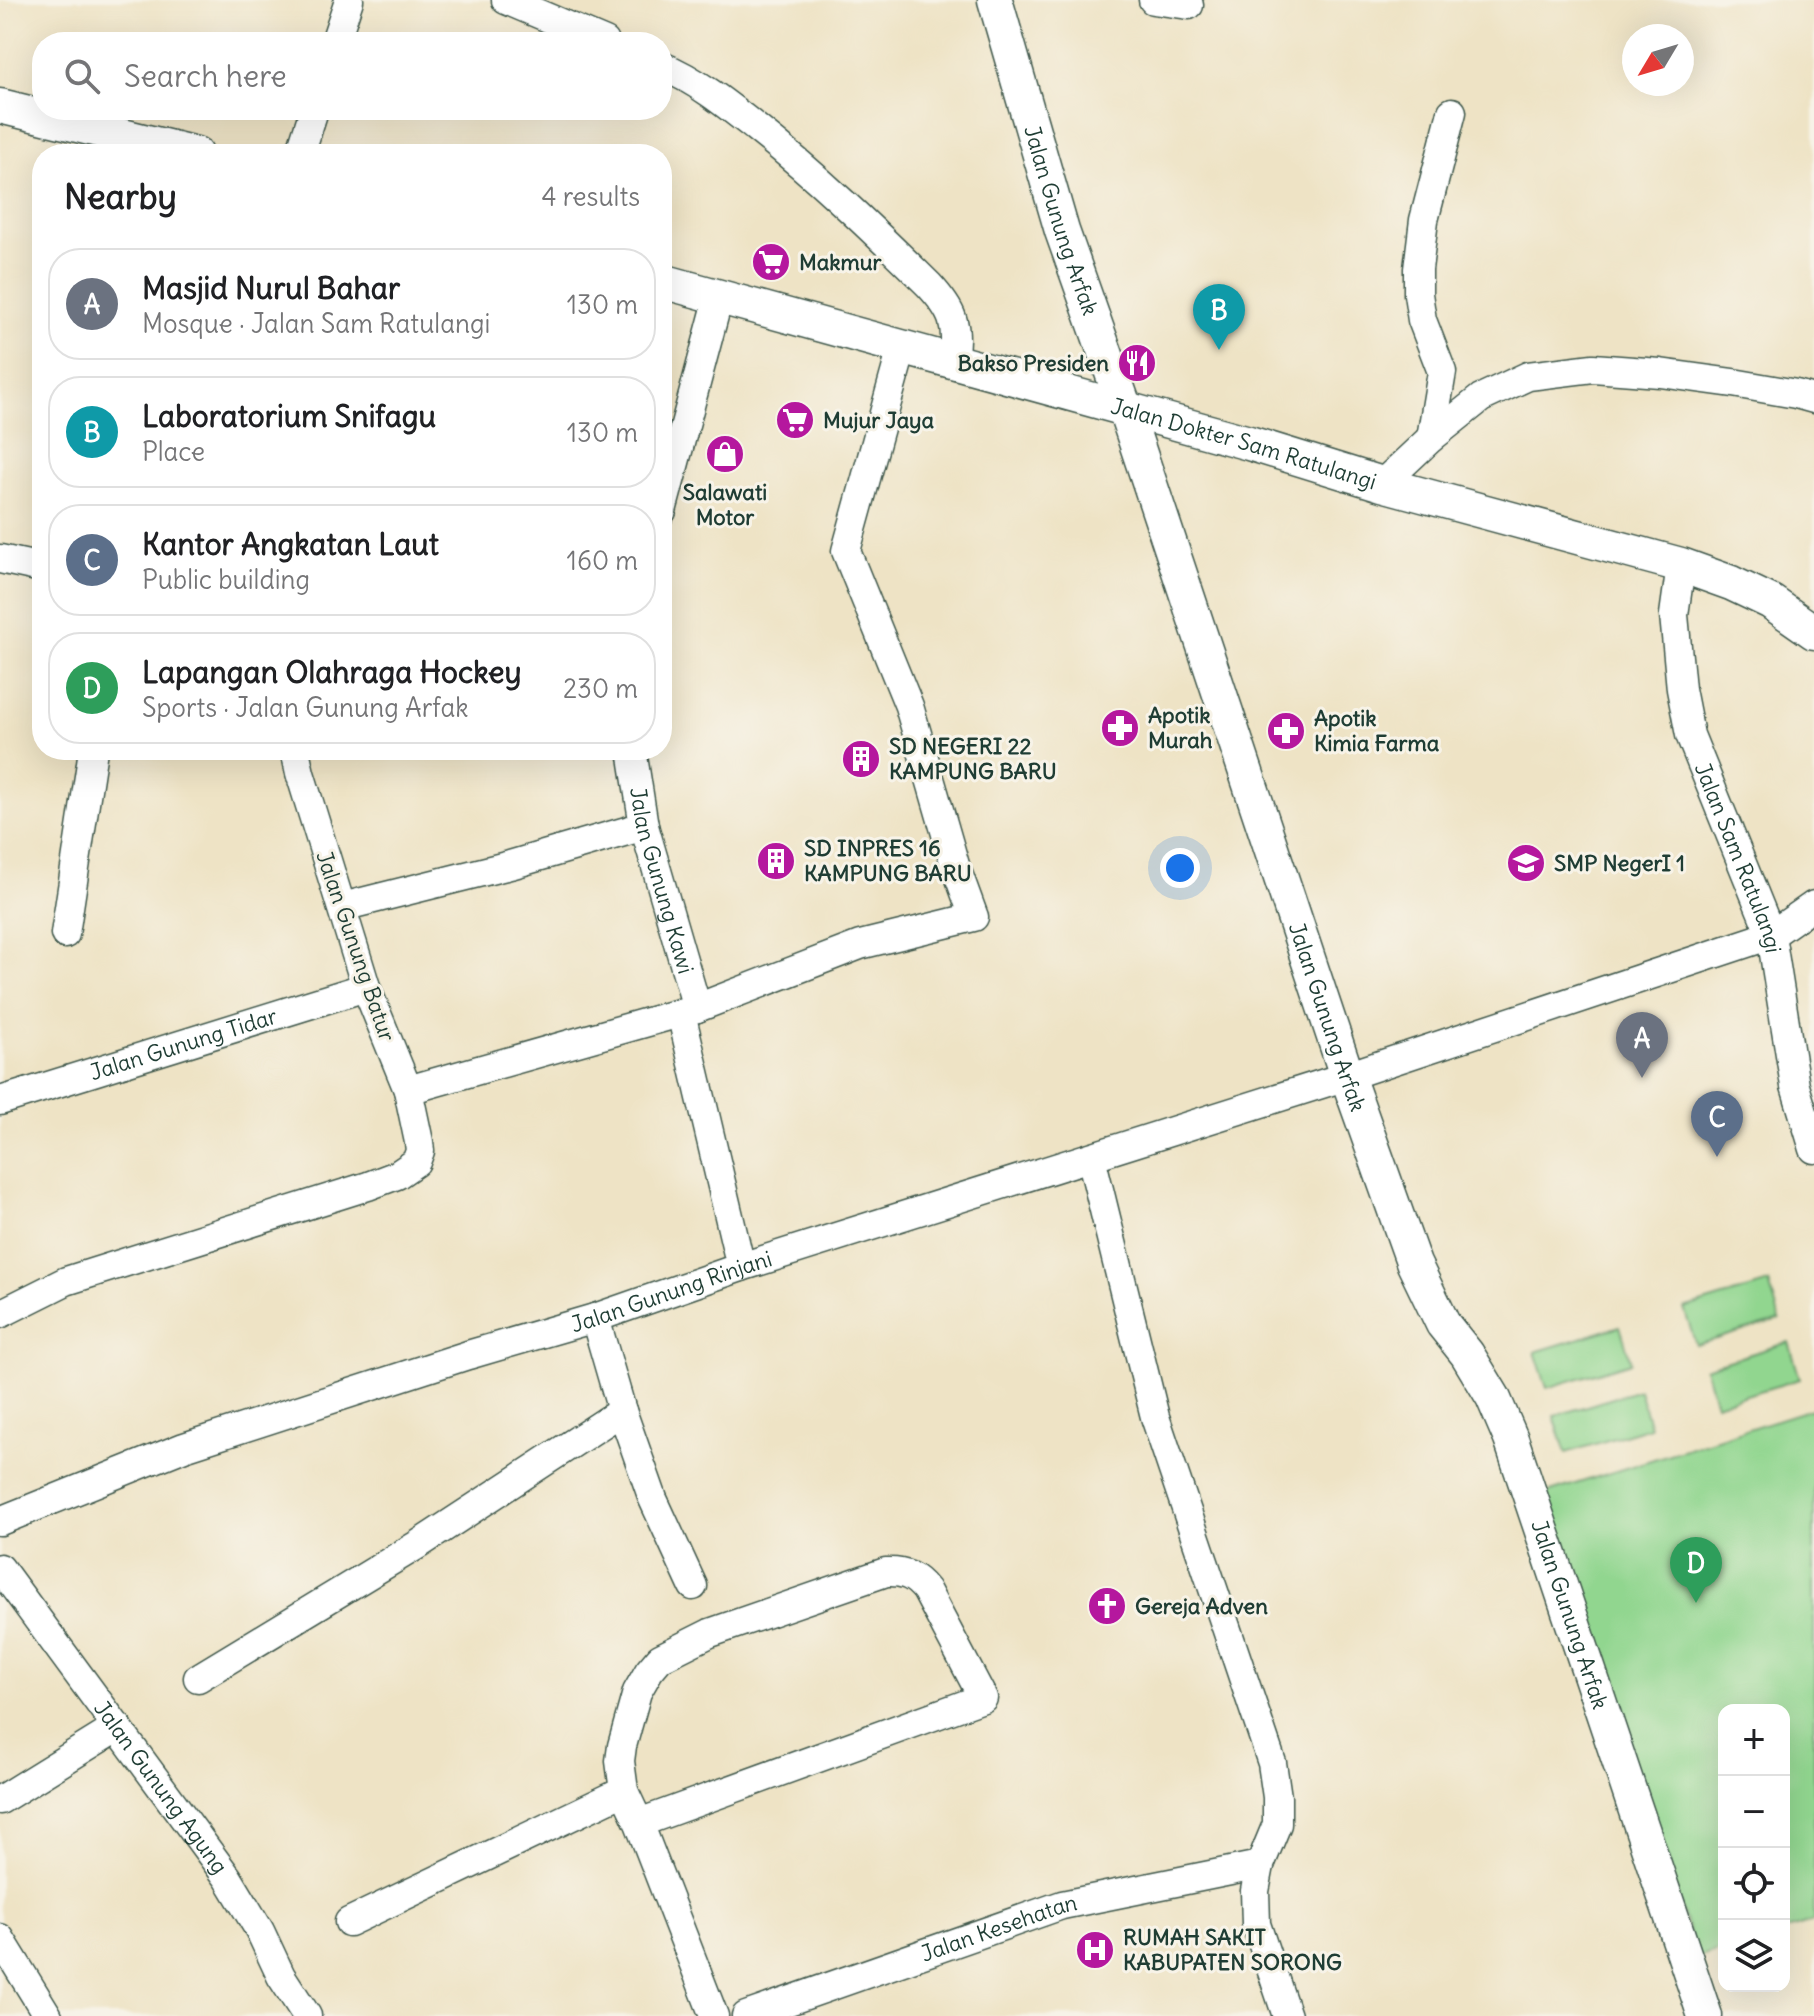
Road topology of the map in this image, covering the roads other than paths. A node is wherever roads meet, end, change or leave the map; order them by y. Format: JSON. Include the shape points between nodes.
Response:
{"nodes":[{"id":1,"x":349,"y":0,"type":"edge"},
{"id":2,"x":506,"y":0,"type":"edge"},
{"id":3,"x":995,"y":0,"type":"edge"},
{"id":4,"x":1153,"y":0,"type":"edge"},
{"id":5,"x":1189,"y":5,"type":"dead end"},
{"id":6,"x":338,"y":32,"type":"edge"},
{"id":7,"x":581,"y":32,"type":"edge"},
{"id":8,"x":672,"y":70,"type":"edge"},
{"id":9,"x":0,"y":106,"type":"edge"},
{"id":10,"x":1452,"y":112,"type":"dead end"},
{"id":11,"x":32,"y":114,"type":"edge"},
{"id":12,"x":57,"y":120,"type":"edge"},
{"id":13,"x":311,"y":120,"type":"edge"},
{"id":14,"x":155,"y":144,"type":"edge"},
{"id":15,"x":303,"y":144,"type":"edge"},
{"id":16,"x":672,"y":284,"type":"edge"},
{"id":17,"x":719,"y":297,"type":"junction"},
{"id":18,"x":902,"y":348,"type":"junction"},
{"id":19,"x":953,"y":360,"type":"junction"},
{"id":20,"x":1814,"y":399,"type":"edge"},
{"id":21,"x":1125,"y":409,"type":"junction"},
{"id":22,"x":1431,"y":438,"type":"junction"},
{"id":23,"x":672,"y":473,"type":"edge"},
{"id":24,"x":1382,"y":484,"type":"junction"},
{"id":25,"x":0,"y":559,"type":"edge"},
{"id":26,"x":1681,"y":565,"type":"junction"},
{"id":27,"x":32,"y":566,"type":"edge"},
{"id":28,"x":1814,"y":632,"type":"edge"},
{"id":29,"x":91,"y":760,"type":"edge"},
{"id":30,"x":297,"y":760,"type":"edge"},
{"id":31,"x":634,"y":760,"type":"edge"},
{"id":32,"x":644,"y":826,"type":"junction"},
{"id":33,"x":1814,"y":905,"type":"edge"},
{"id":34,"x":342,"y":907,"type":"junction"},
{"id":35,"x":65,"y":934,"type":"dead end"},
{"id":36,"x":1771,"y":935,"type":"junction"},
{"id":37,"x":366,"y":987,"type":"junction"},
{"id":38,"x":689,"y":1010,"type":"junction"},
{"id":39,"x":1347,"y":1076,"type":"junction"},
{"id":40,"x":408,"y":1090,"type":"junction"},
{"id":41,"x":0,"y":1101,"type":"edge"},
{"id":42,"x":1814,"y":1149,"type":"edge"},
{"id":43,"x":1091,"y":1157,"type":"junction"},
{"id":44,"x":741,"y":1267,"type":"junction"},
{"id":45,"x":0,"y":1314,"type":"edge"},
{"id":46,"x":595,"y":1318,"type":"junction"},
{"id":47,"x":622,"y":1411,"type":"junction"},
{"id":48,"x":0,"y":1521,"type":"edge"},
{"id":49,"x":0,"y":1568,"type":"edge"},
{"id":50,"x":693,"y":1586,"type":"dead end"},
{"id":51,"x":198,"y":1678,"type":"dead end"},
{"id":52,"x":118,"y":1727,"type":"junction"},
{"id":53,"x":624,"y":1791,"type":"junction"},
{"id":54,"x":0,"y":1800,"type":"edge"},
{"id":55,"x":639,"y":1823,"type":"junction"},
{"id":56,"x":1260,"y":1865,"type":"junction"},
{"id":57,"x":349,"y":1922,"type":"dead end"},
{"id":58,"x":0,"y":1938,"type":"edge"},
{"id":59,"x":48,"y":2016,"type":"edge"},
{"id":60,"x":307,"y":2016,"type":"edge"},
{"id":61,"x":714,"y":2016,"type":"edge"},
{"id":62,"x":746,"y":2016,"type":"edge"},
{"id":63,"x":1287,"y":2016,"type":"edge"},
{"id":64,"x":1705,"y":2016,"type":"edge"}],
"edges":[{"from":1,"to":6,"type":"street"},
{"from":2,"to":7,"type":"street"},
{"from":3,"to":21,"type":"street","name":"Jalan Gunung Arfak","via":[[1062,231]]},
{"from":4,"to":5,"type":"street"},
{"from":8,"to":19,"type":"street","via":[[786,152],[929,285],[954,320]]},
{"from":9,"to":11,"type":"street"},
{"from":10,"to":22,"type":"street","via":[[1424,220],[1418,269],[1422,320],[1442,372]]},
{"from":12,"to":14,"type":"street"},
{"from":13,"to":15,"type":"street"},
{"from":16,"to":17,"type":"street","name":"Jalan Dokter Sam Ratulangi"},
{"from":17,"to":18,"type":"street","name":"Jalan Dokter Sam Ratulangi"},
{"from":17,"to":23,"type":"street"},
{"from":18,"to":19,"type":"street","name":"Jalan Dokter Sam Ratulangi"},
{"from":18,"to":38,"type":"street","via":[[846,551],[909,706],[974,917],[860,945]]},
{"from":19,"to":21,"type":"street","name":"Jalan Dokter Sam Ratulangi"},
{"from":20,"to":22,"type":"street","via":[[1733,383],[1593,368],[1528,376],[1481,398]]},
{"from":21,"to":24,"type":"street","name":"Jalan Dokter Sam Ratulangi"},
{"from":21,"to":39,"type":"street","name":"Jalan Gunung Arfak"},
{"from":22,"to":24,"type":"street"},
{"from":24,"to":26,"type":"street","name":"Jalan Dokter Sam Ratulangi"},
{"from":25,"to":27,"type":"street"},
{"from":26,"to":28,"type":"street","name":"Jalan Dokter Sam Ratulangi","via":[[1771,602]]},
{"from":26,"to":36,"type":"street","name":"Jalan Sam Ratulangi","via":[[1674,615],[1690,735]]},
{"from":29,"to":35,"type":"street"},
{"from":30,"to":34,"type":"street","name":"Jalan Gunung Batur"},
{"from":31,"to":32,"type":"street","name":"Jalan Gunung Kawi"},
{"from":32,"to":34,"type":"street"},
{"from":32,"to":38,"type":"street","name":"Jalan Gunung Kawi"},
{"from":33,"to":36,"type":"street","name":"Jalan Gunung Rinjani"},
{"from":34,"to":37,"type":"street","name":"Jalan Gunung Batur"},
{"from":36,"to":39,"type":"street","name":"Jalan Gunung Rinjani"},
{"from":36,"to":42,"type":"street","name":"Jalan Sam Ratulangi","via":[[1795,1086]]},
{"from":37,"to":40,"type":"street","name":"Jalan Gunung Batur"},
{"from":37,"to":41,"type":"street","name":"Jalan Gunung Tidar"},
{"from":38,"to":40,"type":"street"},
{"from":38,"to":44,"type":"street","name":"Jalan Gunung Kawi"},
{"from":39,"to":43,"type":"street","name":"Jalan Gunung Rinjani"},
{"from":39,"to":64,"type":"street","name":"Jalan Gunung Arfak","via":[[1414,1264],[1443,1324],[1493,1397],[1511,1439]]},
{"from":40,"to":45,"type":"street","name":"Jalan Gunung Batur","via":[[420,1151],[416,1162],[397,1175],[66,1281]]},
{"from":43,"to":44,"type":"street","name":"Jalan Gunung Rinjani"},
{"from":43,"to":56,"type":"street","via":[[1155,1417],[1272,1763],[1277,1824]]},
{"from":44,"to":46,"type":"street","name":"Jalan Gunung Rinjani"},
{"from":46,"to":47,"type":"street"},
{"from":46,"to":48,"type":"street","name":"Jalan Gunung Rinjani","via":[[184,1447]]},
{"from":47,"to":50,"type":"street","via":[[653,1499]]},
{"from":47,"to":51,"type":"street","via":[[419,1544]]},
{"from":49,"to":52,"type":"street","name":"Jalan Gunung Agung"},
{"from":52,"to":54,"type":"street"},
{"from":52,"to":60,"type":"street","name":"Jalan Gunung Agung","via":[[228,1878]]},
{"from":53,"to":55,"type":"street"},
{"from":53,"to":55,"type":"street","via":[[620,1761],[630,1715],[637,1692],[660,1658],[710,1633],[886,1572],[910,1575],[926,1590],[983,1698]]},
{"from":53,"to":57,"type":"street"},
{"from":55,"to":61,"type":"street"},
{"from":56,"to":62,"type":"street","name":"Jalan Kesehatan","via":[[1062,1905]]},
{"from":56,"to":63,"type":"street","via":[[1256,1924]]},
{"from":58,"to":59,"type":"street"}]}
